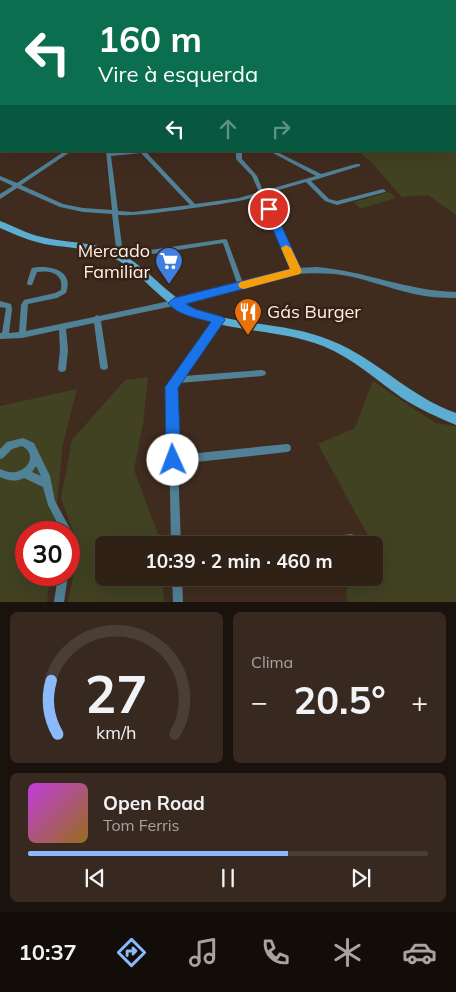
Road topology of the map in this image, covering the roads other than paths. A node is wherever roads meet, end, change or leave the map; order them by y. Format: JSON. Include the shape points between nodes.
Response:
{"nodes":[{"id":1,"x":67,"y":152,"type":"edge"},
{"id":2,"x":125,"y":152,"type":"edge"},
{"id":3,"x":143,"y":152,"type":"edge"},
{"id":4,"x":239,"y":152,"type":"edge"},
{"id":5,"x":273,"y":152,"type":"edge"},
{"id":6,"x":279,"y":152,"type":"edge"},
{"id":7,"x":108,"y":153,"type":"edge"},
{"id":8,"x":298,"y":164,"type":"junction"},
{"id":9,"x":358,"y":165,"type":"dead end"},
{"id":10,"x":321,"y":176,"type":"junction"},
{"id":11,"x":0,"y":178,"type":"edge"},
{"id":12,"x":306,"y":180,"type":"junction"},
{"id":13,"x":17,"y":186,"type":"junction"},
{"id":14,"x":383,"y":191,"type":"dead end"},
{"id":15,"x":262,"y":193,"type":"junction"},
{"id":16,"x":0,"y":197,"type":"edge"},
{"id":17,"x":194,"y":206,"type":"junction"},
{"id":18,"x":115,"y":213,"type":"junction"},
{"id":19,"x":0,"y":224,"type":"edge"},
{"id":20,"x":120,"y":257,"type":"junction"},
{"id":21,"x":296,"y":271,"type":"junction"},
{"id":22,"x":30,"y":283,"type":"dead end"},
{"id":23,"x":241,"y":286,"type":"junction"},
{"id":24,"x":456,"y":295,"type":"edge"},
{"id":25,"x":174,"y":303,"type":"junction"},
{"id":26,"x":0,"y":304,"type":"edge"},
{"id":27,"x":97,"y":318,"type":"junction"},
{"id":28,"x":219,"y":320,"type":"junction"},
{"id":29,"x":62,"y":326,"type":"junction"},
{"id":30,"x":22,"y":335,"type":"junction"},
{"id":31,"x":3,"y":336,"type":"edge"},
{"id":32,"x":104,"y":367,"type":"dead end"},
{"id":33,"x":62,"y":369,"type":"dead end"},
{"id":34,"x":262,"y":373,"type":"dead end"},
{"id":35,"x":175,"y":380,"type":"junction"},
{"id":36,"x":456,"y":420,"type":"edge"},
{"id":37,"x":5,"y":445,"type":"edge"},
{"id":38,"x":287,"y":448,"type":"dead end"},
{"id":39,"x":35,"y":452,"type":"junction"},
{"id":40,"x":0,"y":455,"type":"edge"},
{"id":41,"x":173,"y":460,"type":"junction"},
{"id":42,"x":0,"y":473,"type":"edge"},
{"id":43,"x":24,"y":473,"type":"junction"},
{"id":44,"x":47,"y":484,"type":"junction"},
{"id":45,"x":61,"y":521,"type":"edge"},
{"id":46,"x":176,"y":536,"type":"edge"},
{"id":47,"x":62,"y":586,"type":"edge"},
{"id":48,"x":177,"y":586,"type":"edge"},
{"id":49,"x":59,"y":602,"type":"edge"},
{"id":50,"x":178,"y":602,"type":"edge"}],
"edges":[{"from":1,"to":13,"type":"street"},
{"from":2,"to":7,"type":"street"},
{"from":3,"to":17,"type":"street"},
{"from":4,"to":15,"type":"street","via":[[239,159],[252,173]]},
{"from":5,"to":8,"type":"street"},
{"from":6,"to":8,"type":"street"},
{"from":7,"to":18,"type":"street"},
{"from":8,"to":10,"type":"street"},
{"from":9,"to":10,"type":"street"},
{"from":10,"to":12,"type":"street"},
{"from":11,"to":13,"type":"street"},
{"from":12,"to":14,"type":"street","via":[[333,203]]},
{"from":12,"to":15,"type":"street"},
{"from":13,"to":16,"type":"street"},
{"from":13,"to":18,"type":"street","via":[[62,206]]},
{"from":15,"to":17,"type":"street","via":[[239,200]]},
{"from":15,"to":21,"type":"street"},
{"from":17,"to":18,"type":"street"},
{"from":18,"to":20,"type":"street"},
{"from":19,"to":20,"type":"main road","via":[[31,238]]},
{"from":20,"to":23,"type":"street","via":[[225,241]]},
{"from":20,"to":25,"type":"main road"},
{"from":21,"to":23,"type":"street"},
{"from":21,"to":24,"type":"street","via":[[342,271],[419,294]]},
{"from":22,"to":30,"type":"street","via":[[34,270],[40,269],[61,274],[65,285],[64,292],[26,302]]},
{"from":23,"to":25,"type":"street"},
{"from":25,"to":27,"type":"street"},
{"from":25,"to":28,"type":"main road"},
{"from":26,"to":31,"type":"street","via":[[9,306]]},
{"from":27,"to":29,"type":"street"},
{"from":27,"to":32,"type":"street"},
{"from":28,"to":35,"type":"street"},
{"from":28,"to":36,"type":"main road","via":[[301,334],[330,345],[358,360],[415,402]]},
{"from":29,"to":30,"type":"street"},
{"from":29,"to":33,"type":"street"},
{"from":30,"to":31,"type":"street"},
{"from":34,"to":35,"type":"street"},
{"from":35,"to":41,"type":"street","via":[[171,390]]},
{"from":37,"to":39,"type":"street","via":[[29,443]]},
{"from":37,"to":40,"type":"street"},
{"from":38,"to":41,"type":"street"},
{"from":39,"to":43,"type":"street","via":[[33,464]]},
{"from":39,"to":44,"type":"street"},
{"from":41,"to":46,"type":"street"},
{"from":42,"to":43,"type":"street","via":[[11,478]]},
{"from":43,"to":44,"type":"street"},
{"from":44,"to":45,"type":"street","via":[[50,502]]},
{"from":47,"to":49,"type":"street"},
{"from":48,"to":50,"type":"street"}]}
